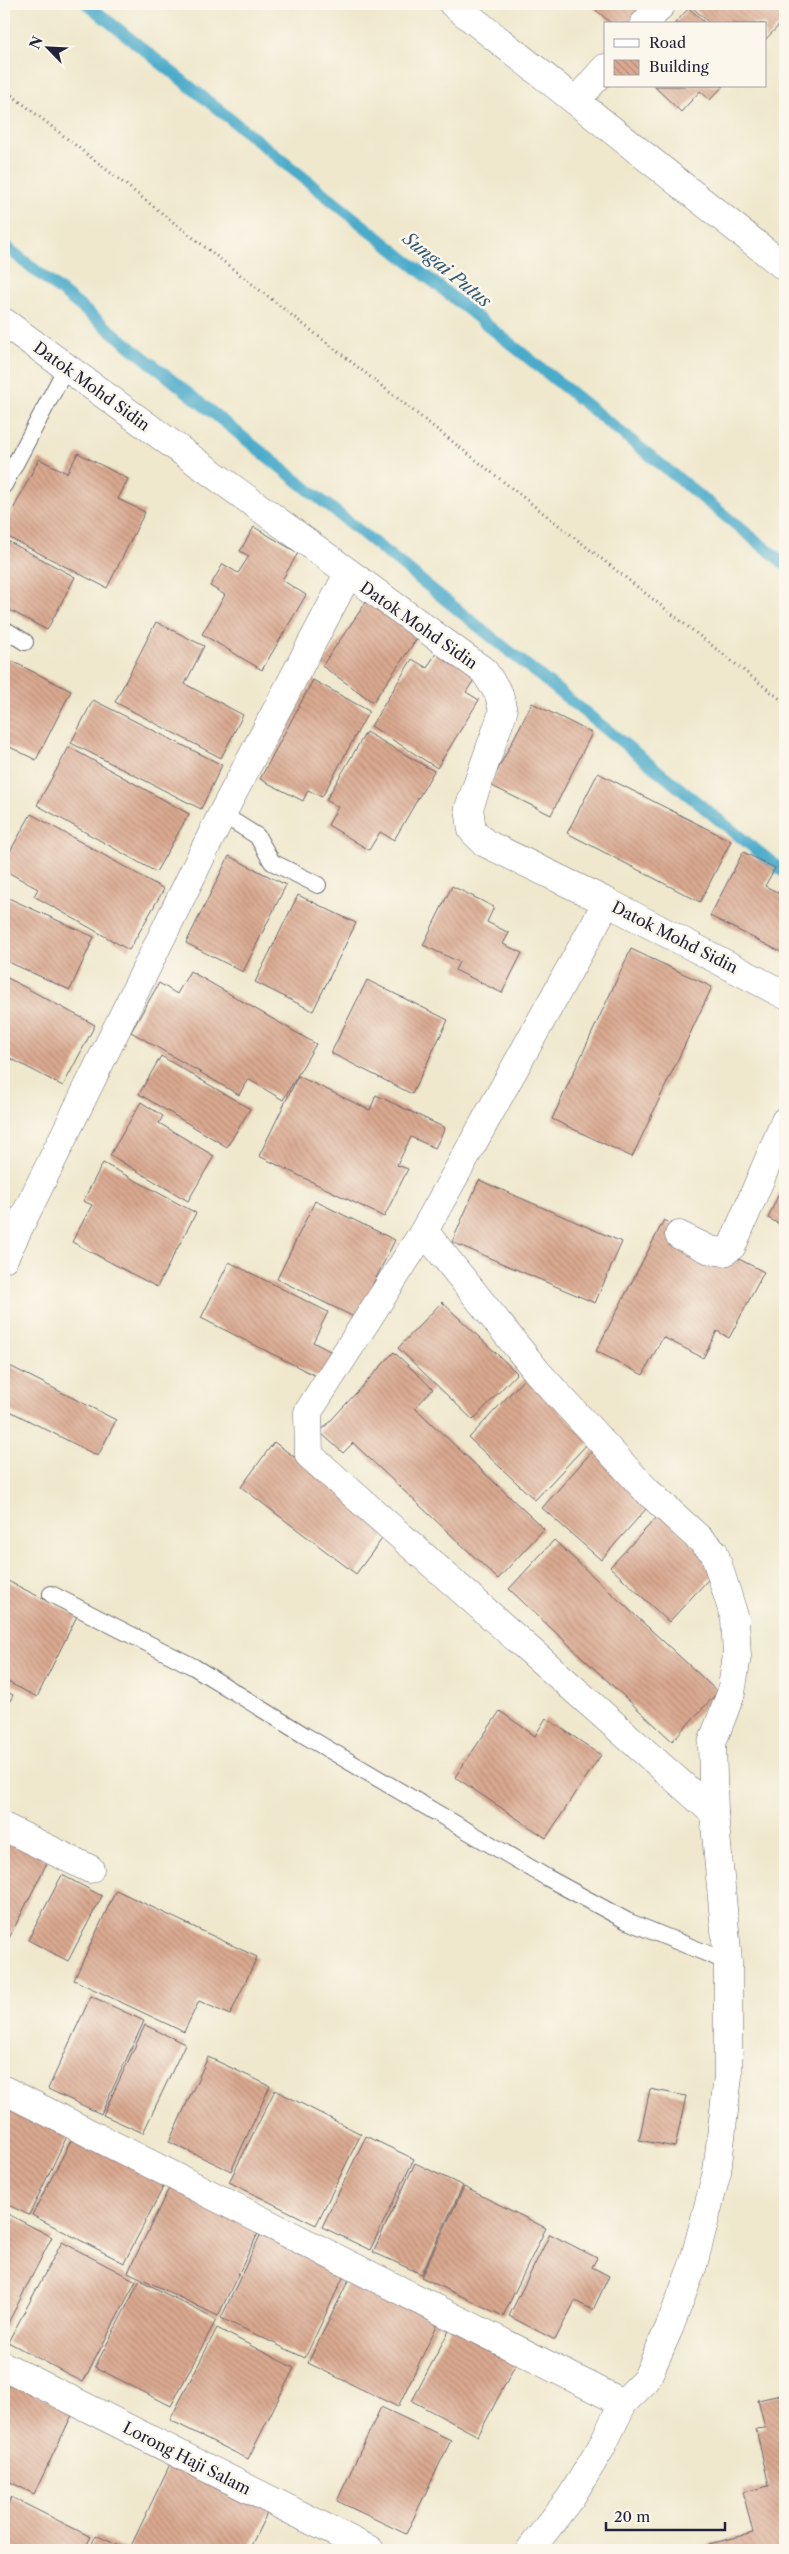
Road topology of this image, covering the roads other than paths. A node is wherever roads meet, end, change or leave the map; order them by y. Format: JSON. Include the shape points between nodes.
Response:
{"nodes":[{"id":1,"x":453,"y":4,"type":"edge"},
{"id":2,"x":662,"y":4,"type":"edge"},
{"id":3,"x":646,"y":22,"type":"edge"},
{"id":4,"x":604,"y":69,"type":"edge"},
{"id":5,"x":576,"y":101,"type":"junction"},
{"id":6,"x":785,"y":267,"type":"edge"},
{"id":7,"x":4,"y":322,"type":"edge"},
{"id":8,"x":66,"y":368,"type":"junction"},
{"id":9,"x":4,"y":485,"type":"edge"},
{"id":10,"x":348,"y":574,"type":"junction"},
{"id":11,"x":4,"y":629,"type":"edge"},
{"id":12,"x":25,"y":642,"type":"dead end"},
{"id":13,"x":222,"y":814,"type":"junction"},
{"id":14,"x":318,"y":885,"type":"dead end"},
{"id":15,"x":607,"y":902,"type":"junction"},
{"id":16,"x":785,"y":994,"type":"edge"},
{"id":17,"x":785,"y":1121,"type":"edge"},
{"id":18,"x":424,"y":1231,"type":"junction"},
{"id":19,"x":679,"y":1235,"type":"dead end"},
{"id":20,"x":4,"y":1258,"type":"edge"},
{"id":21,"x":51,"y":1594,"type":"dead end"},
{"id":22,"x":714,"y":1813,"type":"junction"},
{"id":23,"x":4,"y":1827,"type":"edge"},
{"id":24,"x":90,"y":1869,"type":"dead end"},
{"id":25,"x":728,"y":1962,"type":"junction"},
{"id":26,"x":4,"y":2090,"type":"edge"},
{"id":27,"x":4,"y":2366,"type":"edge"},
{"id":28,"x":623,"y":2403,"type":"junction"},
{"id":29,"x":370,"y":2550,"type":"edge"},
{"id":30,"x":530,"y":2550,"type":"edge"}],
"edges":[{"from":1,"to":5,"type":"street"},
{"from":2,"to":3,"type":"street"},
{"from":4,"to":5,"type":"street"},
{"from":5,"to":6,"type":"street"},
{"from":7,"to":8,"type":"street","name":"Datok Mohd Sidin"},
{"from":8,"to":9,"type":"lane"},
{"from":8,"to":10,"type":"street","name":"Datok Mohd Sidin"},
{"from":10,"to":13,"type":"street"},
{"from":10,"to":15,"type":"street","name":"Datok Mohd Sidin","via":[[484,671],[499,694],[503,712],[469,808],[472,830],[485,843]]},
{"from":11,"to":12,"type":"lane"},
{"from":13,"to":14,"type":"lane","via":[[257,836],[272,862]]},
{"from":13,"to":20,"type":"street"},
{"from":15,"to":16,"type":"street","name":"Datok Mohd Sidin"},
{"from":15,"to":18,"type":"street"},
{"from":17,"to":19,"type":"street","via":[[732,1246],[724,1252],[710,1250]]},
{"from":18,"to":22,"type":"street","via":[[539,1374],[646,1490],[714,1552],[735,1619],[738,1656],[731,1693],[712,1743]]},
{"from":18,"to":22,"type":"street","via":[[308,1412],[309,1455]]},
{"from":21,"to":25,"type":"lane","via":[[194,1668],[312,1740],[627,1921]]},
{"from":22,"to":25,"type":"street"},
{"from":23,"to":24,"type":"street"},
{"from":25,"to":28,"type":"street","via":[[728,2076],[717,2172],[692,2265],[670,2326],[646,2380]]},
{"from":26,"to":28,"type":"street"},
{"from":27,"to":29,"type":"street","name":"Lorong Haji Salam"},
{"from":28,"to":30,"type":"street","via":[[572,2497]]}]}
